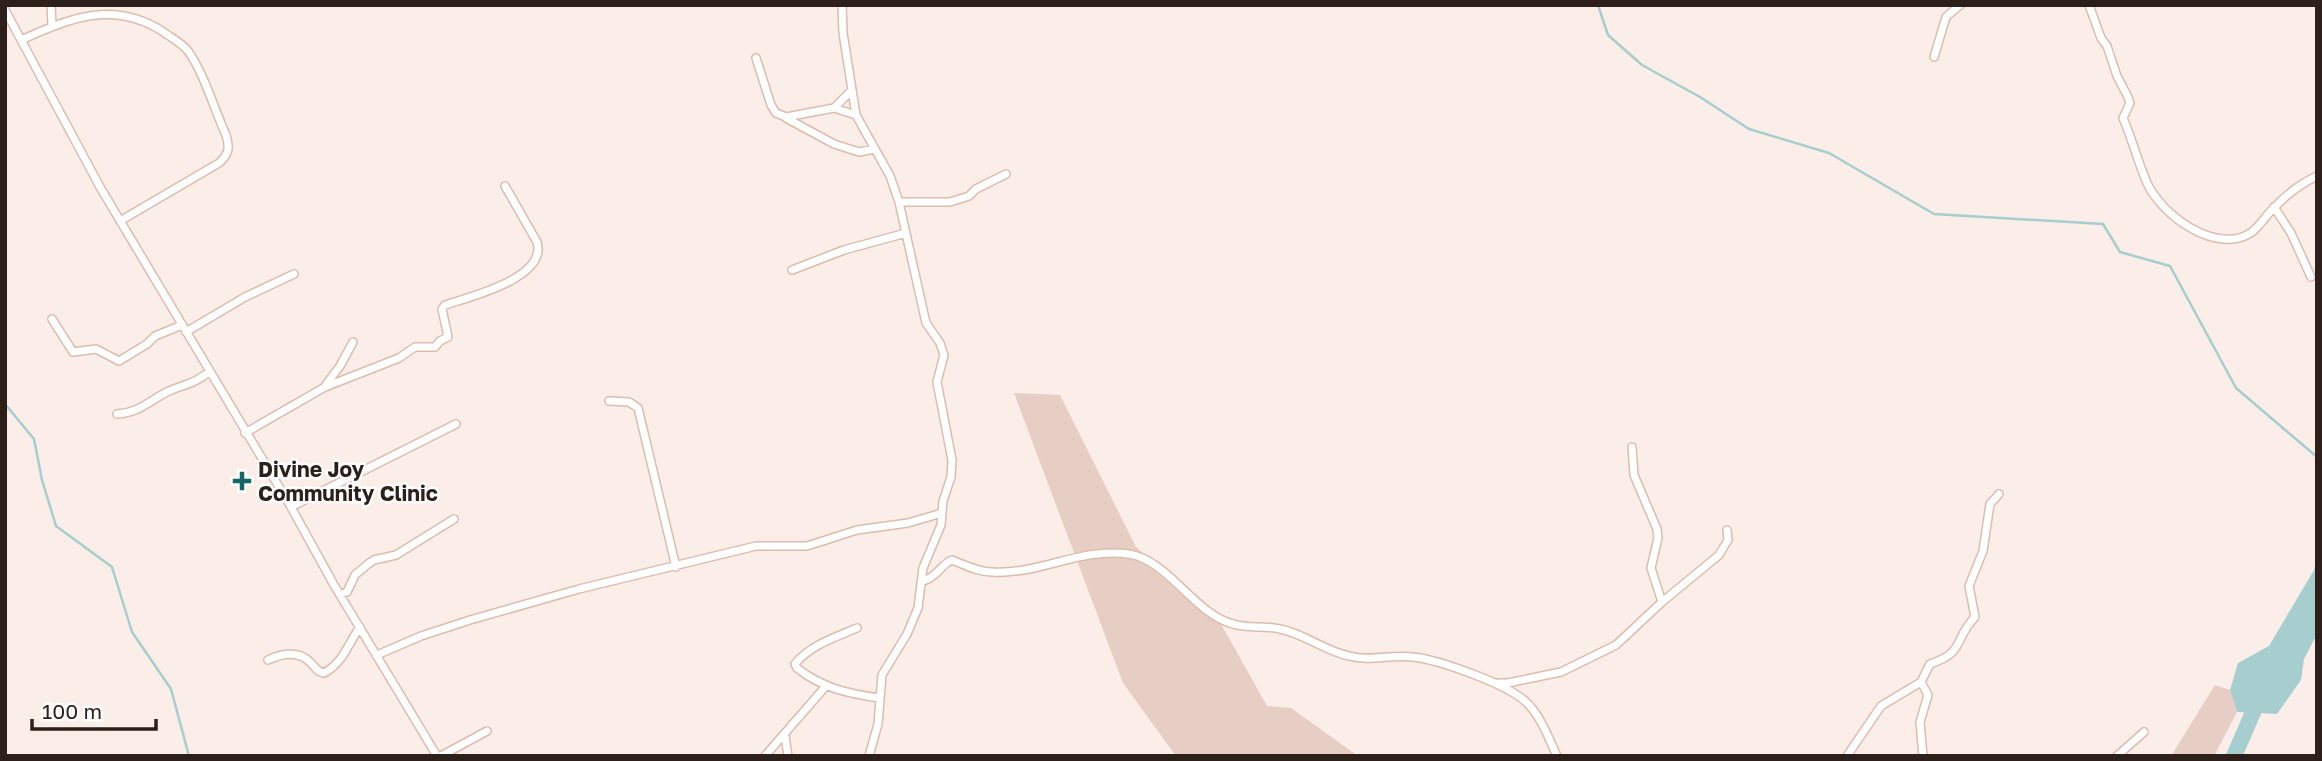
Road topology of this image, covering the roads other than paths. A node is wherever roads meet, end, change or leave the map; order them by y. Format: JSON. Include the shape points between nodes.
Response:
{"nodes":[{"id":1,"x":51,"y":5,"type":"edge"},
{"id":2,"x":842,"y":5,"type":"edge"},
{"id":3,"x":1960,"y":5,"type":"edge"},
{"id":4,"x":2089,"y":5,"type":"edge"},
{"id":5,"x":5,"y":10,"type":"edge"},
{"id":6,"x":52,"y":26,"type":"junction"},
{"id":7,"x":21,"y":40,"type":"junction"},
{"id":8,"x":1934,"y":57,"type":"dead end"},
{"id":9,"x":756,"y":58,"type":"dead end"},
{"id":10,"x":851,"y":92,"type":"junction"},
{"id":11,"x":834,"y":108,"type":"junction"},
{"id":12,"x":856,"y":115,"type":"junction"},
{"id":13,"x":786,"y":117,"type":"junction"},
{"id":14,"x":874,"y":149,"type":"junction"},
{"id":15,"x":1006,"y":174,"type":"dead end"},
{"id":16,"x":2317,"y":176,"type":"edge"},
{"id":17,"x":505,"y":186,"type":"dead end"},
{"id":18,"x":899,"y":202,"type":"junction"},
{"id":19,"x":2274,"y":207,"type":"junction"},
{"id":20,"x":120,"y":221,"type":"junction"},
{"id":21,"x":906,"y":233,"type":"junction"},
{"id":22,"x":792,"y":270,"type":"dead end"},
{"id":23,"x":294,"y":274,"type":"dead end"},
{"id":24,"x":2311,"y":277,"type":"dead end"},
{"id":25,"x":52,"y":319,"type":"dead end"},
{"id":26,"x":184,"y":329,"type":"junction"},
{"id":27,"x":353,"y":342,"type":"dead end"},
{"id":28,"x":210,"y":371,"type":"junction"},
{"id":29,"x":325,"y":387,"type":"junction"},
{"id":30,"x":609,"y":401,"type":"dead end"},
{"id":31,"x":117,"y":414,"type":"dead end"},
{"id":32,"x":456,"y":424,"type":"dead end"},
{"id":33,"x":245,"y":433,"type":"junction"},
{"id":34,"x":1632,"y":447,"type":"dead end"},
{"id":35,"x":1999,"y":494,"type":"dead end"},
{"id":36,"x":291,"y":508,"type":"junction"},
{"id":37,"x":942,"y":513,"type":"junction"},
{"id":38,"x":454,"y":519,"type":"dead end"},
{"id":39,"x":1727,"y":530,"type":"dead end"},
{"id":40,"x":676,"y":567,"type":"junction"},
{"id":41,"x":921,"y":583,"type":"junction"},
{"id":42,"x":340,"y":594,"type":"junction"},
{"id":43,"x":1662,"y":602,"type":"junction"},
{"id":44,"x":360,"y":627,"type":"junction"},
{"id":45,"x":857,"y":628,"type":"dead end"},
{"id":46,"x":377,"y":655,"type":"junction"},
{"id":47,"x":268,"y":660,"type":"dead end"},
{"id":48,"x":1492,"y":681,"type":"junction"},
{"id":49,"x":1921,"y":682,"type":"junction"},
{"id":50,"x":826,"y":686,"type":"junction"},
{"id":51,"x":880,"y":698,"type":"junction"},
{"id":52,"x":487,"y":731,"type":"dead end"},
{"id":53,"x":2144,"y":732,"type":"dead end"},
{"id":54,"x":785,"y":736,"type":"junction"},
{"id":55,"x":439,"y":756,"type":"edge"},
{"id":56,"x":765,"y":756,"type":"edge"},
{"id":57,"x":788,"y":756,"type":"edge"},
{"id":58,"x":869,"y":756,"type":"edge"},
{"id":59,"x":1558,"y":756,"type":"edge"},
{"id":60,"x":1847,"y":756,"type":"edge"},
{"id":61,"x":1923,"y":756,"type":"edge"},
{"id":62,"x":2117,"y":756,"type":"edge"}],
"edges":[{"from":1,"to":6,"type":"street"},
{"from":2,"to":10,"type":"street"},
{"from":3,"to":8,"type":"street","via":[[1945,17]]},
{"from":4,"to":19,"type":"street","via":[[2130,103],[2123,118],[2147,183],[2160,201],[2203,235],[2231,241],[2252,232]]},
{"from":5,"to":7,"type":"street"},
{"from":6,"to":7,"type":"street"},
{"from":6,"to":20,"type":"street","via":[[72,17],[120,12],[154,25],[187,50],[226,135],[227,156],[219,163]]},
{"from":7,"to":20,"type":"street"},
{"from":9,"to":13,"type":"street","via":[[771,105]]},
{"from":10,"to":11,"type":"street"},
{"from":10,"to":12,"type":"street"},
{"from":11,"to":12,"type":"street"},
{"from":11,"to":13,"type":"street"},
{"from":12,"to":14,"type":"street"},
{"from":13,"to":14,"type":"street","via":[[834,144],[859,152]]},
{"from":14,"to":18,"type":"street"},
{"from":15,"to":18,"type":"street","via":[[950,202]]},
{"from":16,"to":19,"type":"street"},
{"from":17,"to":29,"type":"street","via":[[537,242],[538,258],[510,283],[445,306],[448,337],[435,346],[415,347],[399,358]]},
{"from":18,"to":21,"type":"street"},
{"from":19,"to":24,"type":"street"},
{"from":20,"to":26,"type":"street"},
{"from":21,"to":22,"type":"street"},
{"from":21,"to":37,"type":"street","via":[[926,323],[944,355],[937,382],[953,467]]},
{"from":23,"to":26,"type":"street"},
{"from":25,"to":26,"type":"street","via":[[73,352],[96,349],[119,361],[155,336]]},
{"from":26,"to":28,"type":"street"},
{"from":27,"to":29,"type":"street"},
{"from":28,"to":31,"type":"street","via":[[194,384],[172,390],[136,411]]},
{"from":28,"to":33,"type":"street"},
{"from":29,"to":33,"type":"street"},
{"from":30,"to":40,"type":"street","via":[[629,402],[638,408]]},
{"from":32,"to":36,"type":"street"},
{"from":33,"to":36,"type":"street"},
{"from":34,"to":43,"type":"street","via":[[1634,475],[1658,538],[1651,568]]},
{"from":35,"to":49,"type":"street","via":[[1990,504],[1983,551],[1969,586],[1975,617],[1956,650],[1930,664]]},
{"from":36,"to":42,"type":"street"},
{"from":37,"to":40,"type":"street","via":[[857,530],[814,545],[765,545]]},
{"from":37,"to":41,"type":"street"},
{"from":38,"to":42,"type":"street","via":[[396,555],[374,560],[355,575],[347,592]]},
{"from":39,"to":43,"type":"street","via":[[1728,540],[1719,555]]},
{"from":40,"to":46,"type":"street","via":[[507,608]]},
{"from":41,"to":48,"type":"street","via":[[952,560],[989,572],[1009,572],[1096,554],[1130,554],[1144,559],[1233,625],[1280,628],[1348,656],[1414,657]]},
{"from":41,"to":51,"type":"street","via":[[918,608],[907,634],[882,675]]},
{"from":42,"to":44,"type":"street"},
{"from":43,"to":48,"type":"street","via":[[1616,645],[1573,668],[1508,683]]},
{"from":44,"to":46,"type":"street"},
{"from":44,"to":47,"type":"street","via":[[343,659],[324,673],[299,655],[286,653]]},
{"from":45,"to":50,"type":"street","via":[[817,645],[795,664]]},
{"from":46,"to":55,"type":"street"},
{"from":48,"to":59,"type":"street","via":[[1528,703]]},
{"from":49,"to":60,"type":"street","via":[[1881,706]]},
{"from":49,"to":61,"type":"street","via":[[1928,695],[1920,722]]},
{"from":50,"to":51,"type":"street"},
{"from":50,"to":54,"type":"street"},
{"from":51,"to":58,"type":"street"},
{"from":52,"to":55,"type":"street"},
{"from":53,"to":62,"type":"street"},
{"from":54,"to":56,"type":"street"},
{"from":54,"to":57,"type":"street"}]}
